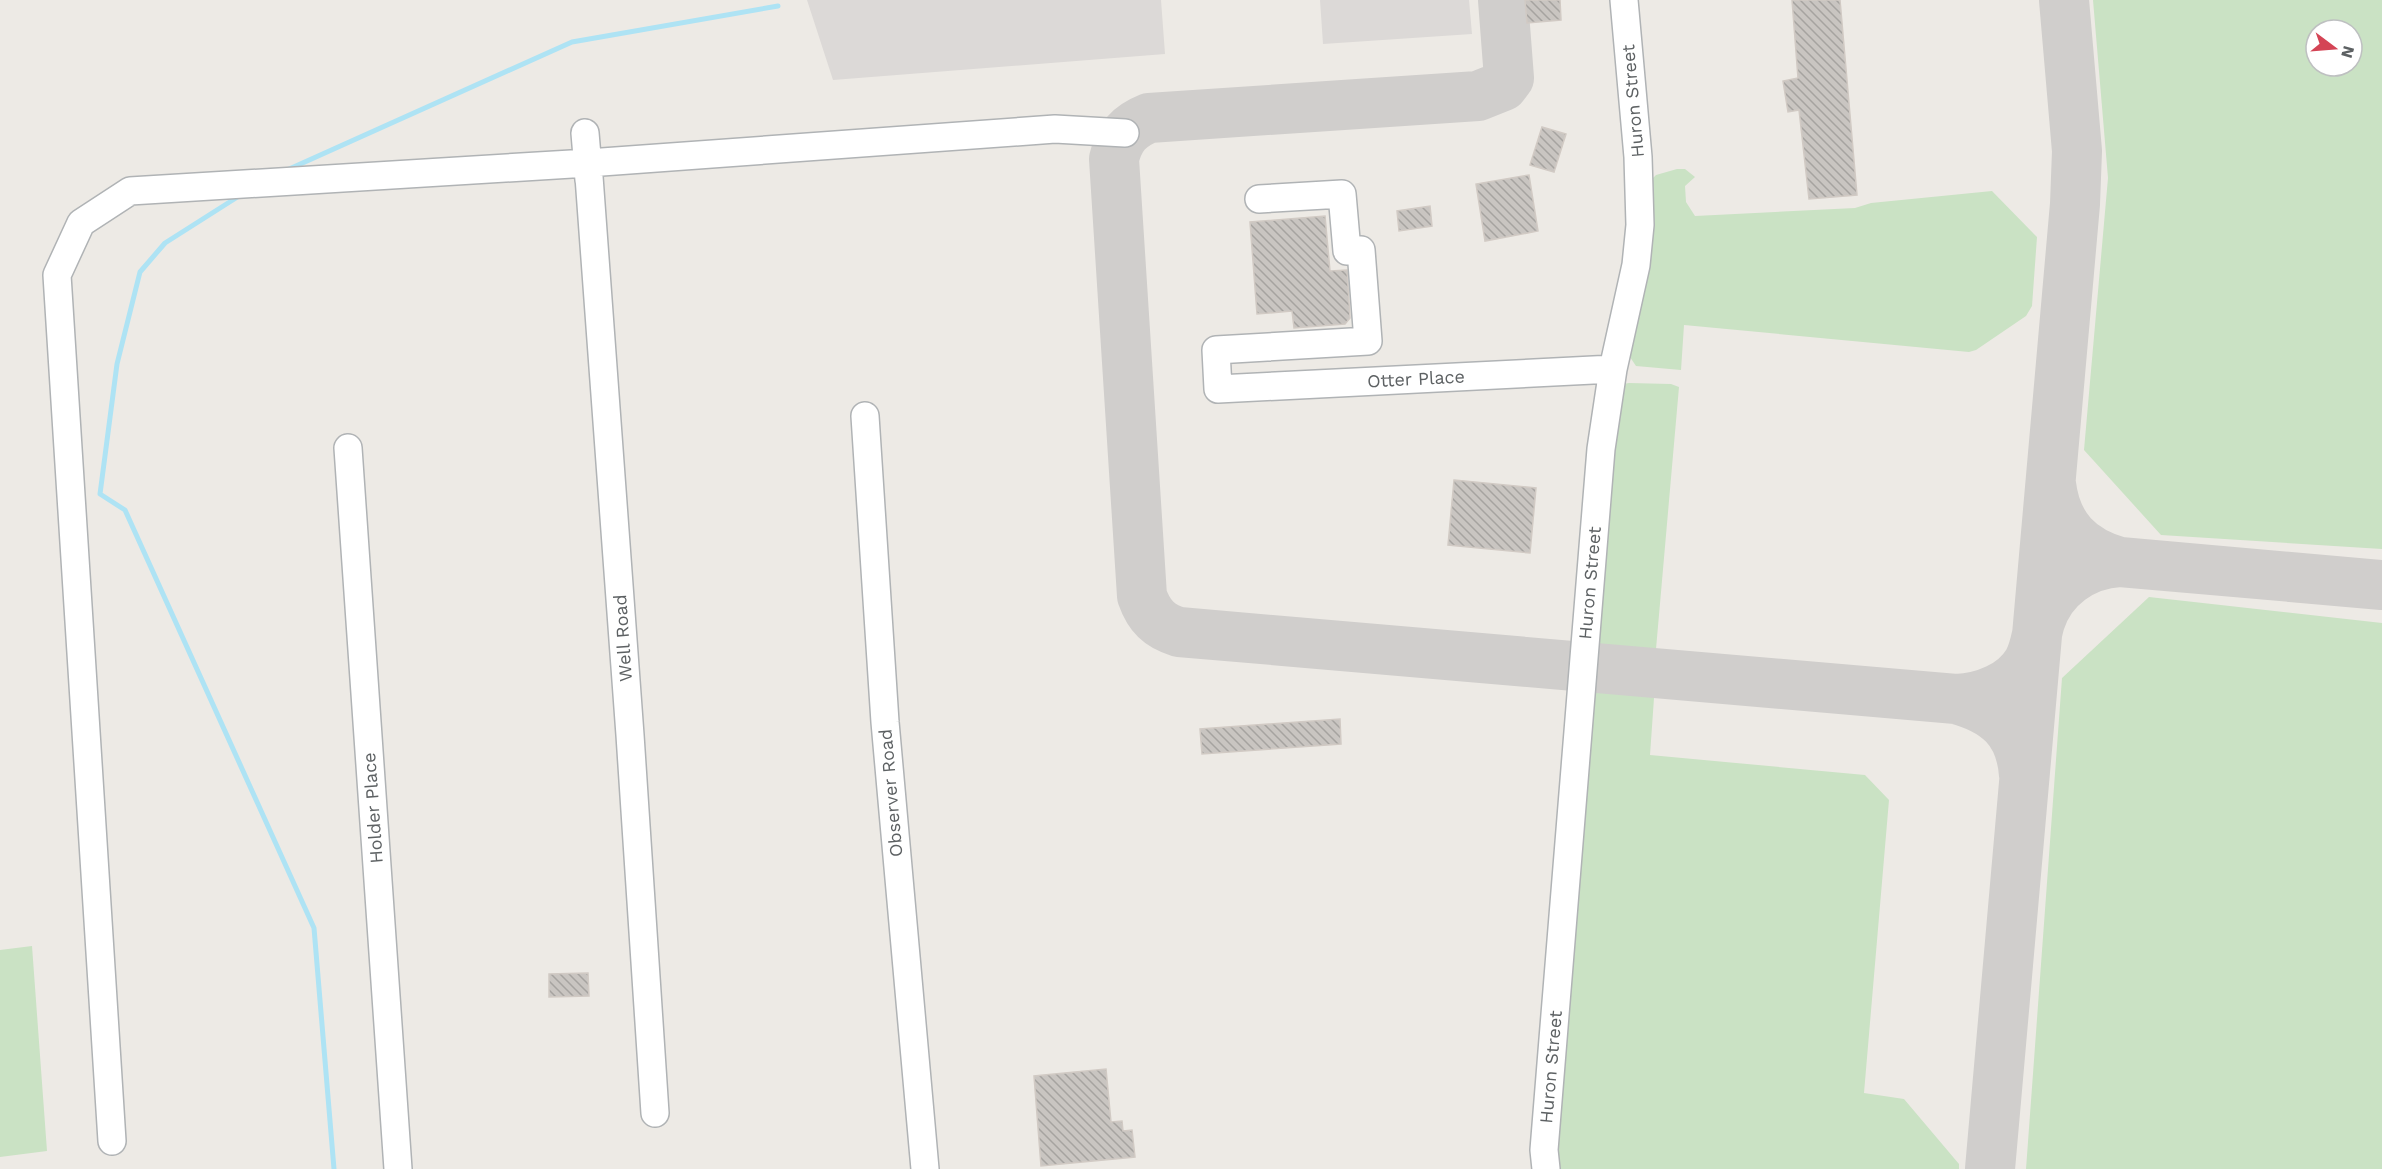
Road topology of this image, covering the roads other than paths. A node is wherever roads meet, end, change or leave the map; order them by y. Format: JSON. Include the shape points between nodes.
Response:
{"nodes":[{"id":1,"x":1624,"y":0,"type":"edge"},
{"id":2,"x":585,"y":133,"type":"dead end"},
{"id":3,"x":1125,"y":133,"type":"dead end"},
{"id":4,"x":589,"y":175,"type":"junction"},
{"id":5,"x":1259,"y":199,"type":"dead end"},
{"id":6,"x":1368,"y":341,"type":"junction"},
{"id":7,"x":1294,"y":345,"type":"junction"},
{"id":8,"x":1613,"y":369,"type":"junction"},
{"id":9,"x":1372,"y":382,"type":"junction"},
{"id":10,"x":1297,"y":385,"type":"junction"},
{"id":11,"x":865,"y":416,"type":"dead end"},
{"id":12,"x":348,"y":448,"type":"dead end"},
{"id":13,"x":627,"y":696,"type":"dead end"},
{"id":14,"x":655,"y":1113,"type":"dead end"},
{"id":15,"x":112,"y":1142,"type":"dead end"},
{"id":16,"x":398,"y":1169,"type":"edge"},
{"id":17,"x":925,"y":1169,"type":"edge"},
{"id":18,"x":1546,"y":1169,"type":"edge"}],
"edges":[{"from":1,"to":8,"type":"street","name":"Huron Street","via":[[1640,225],[1636,265]]},
{"from":2,"to":4,"type":"street"},
{"from":3,"to":4,"type":"street","via":[[1055,129]]},
{"from":4,"to":13,"type":"street"},
{"from":4,"to":14,"type":"street","name":"Well Road"},
{"from":4,"to":15,"type":"street","via":[[130,191],[81,224],[57,275]]},
{"from":5,"to":6,"type":"street","via":[[1342,194],[1347,251],[1361,250]]},
{"from":6,"to":7,"type":"street"},
{"from":6,"to":9,"type":"street"},
{"from":7,"to":10,"type":"street"},
{"from":7,"to":10,"type":"street","name":"Otter Place","via":[[1216,350],[1218,389]]},
{"from":8,"to":9,"type":"street","name":"Otter Place"},
{"from":8,"to":18,"type":"street","name":"Huron Street","via":[[1601,449],[1544,1150]]},
{"from":9,"to":10,"type":"street","name":"Otter Place"},
{"from":11,"to":17,"type":"street","name":"Observer Road","via":[[885,722]]},
{"from":12,"to":16,"type":"street","name":"Holder Place"}]}
